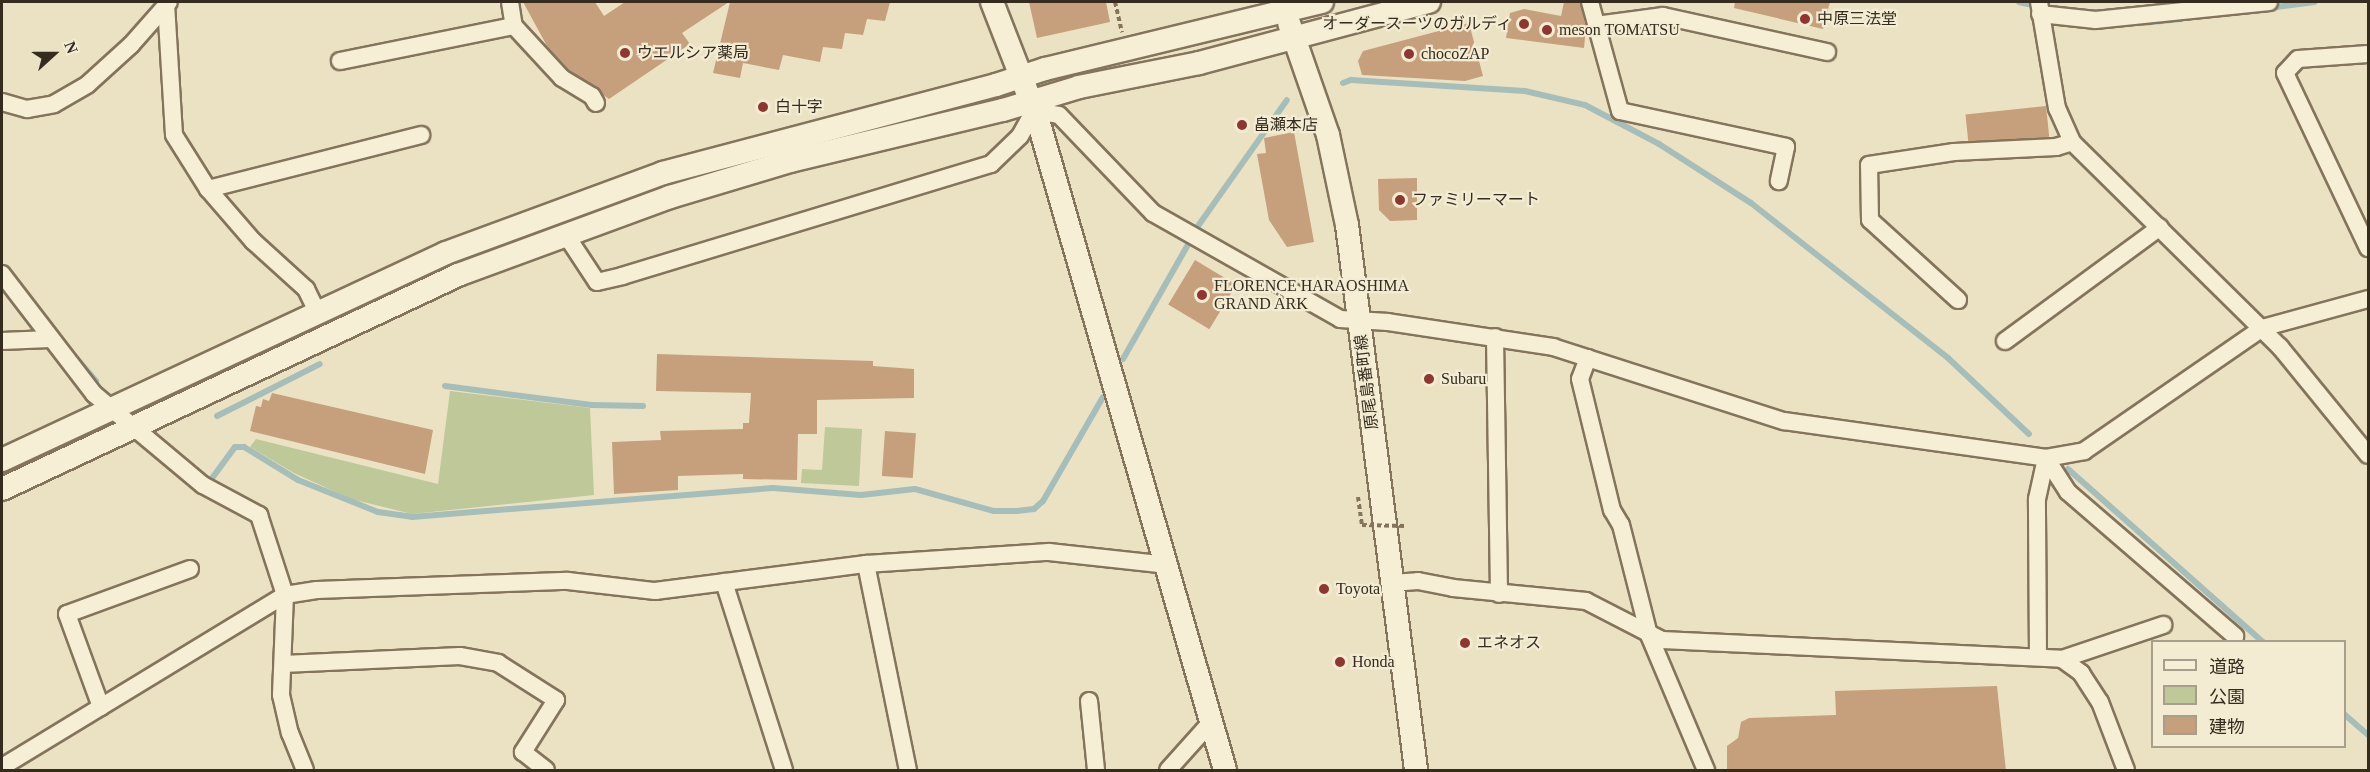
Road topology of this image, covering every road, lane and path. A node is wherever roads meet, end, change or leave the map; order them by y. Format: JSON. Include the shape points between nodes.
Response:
{"nodes":[{"id":1,"x":510,"y":2,"type":"edge"},
{"id":2,"x":992,"y":2,"type":"edge"},
{"id":3,"x":1115,"y":2,"type":"edge"},
{"id":4,"x":1322,"y":2,"type":"edge"},
{"id":5,"x":1430,"y":2,"type":"edge"},
{"id":6,"x":1590,"y":2,"type":"edge"},
{"id":7,"x":2269,"y":2,"type":"edge"},
{"id":8,"x":168,"y":3,"type":"edge"},
{"id":9,"x":1284,"y":6,"type":"edge"},
{"id":10,"x":2039,"y":8,"type":"edge"},
{"id":11,"x":1596,"y":25,"type":"junction"},
{"id":12,"x":514,"y":26,"type":"junction"},
{"id":13,"x":1123,"y":33,"type":"dead end"},
{"id":14,"x":1294,"y":37,"type":"junction"},
{"id":15,"x":1827,"y":52,"type":"dead end"},
{"id":16,"x":2368,"y":54,"type":"edge"},
{"id":17,"x":340,"y":61,"type":"dead end"},
{"id":18,"x":1022,"y":77,"type":"junction"},
{"id":19,"x":2,"y":102,"type":"edge"},
{"id":20,"x":596,"y":104,"type":"dead end"},
{"id":21,"x":1032,"y":106,"type":"junction"},
{"id":22,"x":421,"y":135,"type":"dead end"},
{"id":23,"x":2072,"y":142,"type":"junction"},
{"id":24,"x":1779,"y":180,"type":"dead end"},
{"id":25,"x":208,"y":189,"type":"junction"},
{"id":26,"x":2160,"y":227,"type":"junction"},
{"id":27,"x":567,"y":235,"type":"junction"},
{"id":28,"x":2368,"y":248,"type":"edge"},
{"id":29,"x":2,"y":274,"type":"edge"},
{"id":30,"x":2368,"y":299,"type":"edge"},
{"id":31,"x":1958,"y":300,"type":"dead end"},
{"id":32,"x":317,"y":312,"type":"junction"},
{"id":33,"x":1359,"y":321,"type":"junction"},
{"id":34,"x":2262,"y":328,"type":"junction"},
{"id":35,"x":1496,"y":337,"type":"junction"},
{"id":36,"x":50,"y":339,"type":"junction"},
{"id":37,"x":2,"y":341,"type":"edge"},
{"id":38,"x":2005,"y":341,"type":"dead end"},
{"id":39,"x":1588,"y":358,"type":"junction"},
{"id":40,"x":111,"y":409,"type":"junction"},
{"id":41,"x":132,"y":428,"type":"junction"},
{"id":42,"x":2368,"y":455,"type":"edge"},
{"id":43,"x":2046,"y":458,"type":"junction"},
{"id":44,"x":2,"y":460,"type":"edge"},
{"id":45,"x":2,"y":489,"type":"edge"},
{"id":46,"x":1358,"y":497,"type":"dead end"},
{"id":47,"x":1405,"y":526,"type":"dead end"},
{"id":48,"x":866,"y":564,"type":"junction"},
{"id":49,"x":1168,"y":565,"type":"junction"},
{"id":50,"x":190,"y":569,"type":"dead end"},
{"id":51,"x":724,"y":582,"type":"junction"},
{"id":52,"x":1391,"y":583,"type":"junction"},
{"id":53,"x":1499,"y":594,"type":"junction"},
{"id":54,"x":285,"y":595,"type":"junction"},
{"id":55,"x":2163,"y":625,"type":"dead end"},
{"id":56,"x":1649,"y":635,"type":"junction"},
{"id":57,"x":2235,"y":636,"type":"dead end"},
{"id":58,"x":2038,"y":656,"type":"junction"},
{"id":59,"x":2062,"y":659,"type":"junction"},
{"id":60,"x":283,"y":664,"type":"junction"},
{"id":61,"x":1089,"y":701,"type":"dead end"},
{"id":62,"x":101,"y":706,"type":"junction"},
{"id":63,"x":1211,"y":722,"type":"junction"},
{"id":64,"x":2,"y":767,"type":"edge"},
{"id":65,"x":305,"y":771,"type":"edge"},
{"id":66,"x":546,"y":771,"type":"edge"},
{"id":67,"x":784,"y":771,"type":"edge"},
{"id":68,"x":909,"y":771,"type":"edge"},
{"id":69,"x":1096,"y":771,"type":"edge"},
{"id":70,"x":1168,"y":771,"type":"edge"},
{"id":71,"x":1225,"y":771,"type":"edge"},
{"id":72,"x":1416,"y":771,"type":"edge"},
{"id":73,"x":1706,"y":771,"type":"edge"},
{"id":74,"x":2126,"y":771,"type":"edge"}],
"edges":[{"from":1,"to":12,"type":"street"},
{"from":2,"to":18,"type":"street"},
{"from":3,"to":13,"type":"path"},
{"from":4,"to":9,"type":"street"},
{"from":5,"to":14,"type":"street"},
{"from":6,"to":11,"type":"street"},
{"from":7,"to":10,"type":"street","via":[[2096,20]]},
{"from":8,"to":19,"type":"street","via":[[131,45],[71,94],[54,104],[27,109]]},
{"from":8,"to":25,"type":"street","via":[[174,135]]},
{"from":9,"to":14,"type":"street","name":"原尾島番町線"},
{"from":9,"to":18,"type":"street"},
{"from":10,"to":23,"type":"street","via":[[2058,115]]},
{"from":11,"to":15,"type":"street","via":[[1663,16]]},
{"from":11,"to":24,"type":"street","via":[[1620,111],[1786,147]]},
{"from":12,"to":17,"type":"street"},
{"from":12,"to":20,"type":"street","via":[[562,78],[592,96]]},
{"from":14,"to":21,"type":"street","via":[[1199,63],[1079,87]]},
{"from":14,"to":33,"type":"street","name":"原尾島番町線","via":[[1328,135],[1339,183]]},
{"from":16,"to":28,"type":"street","via":[[2298,59],[2285,73]]},
{"from":18,"to":21,"type":"street"},
{"from":18,"to":32,"type":"street","via":[[663,173],[446,253]]},
{"from":21,"to":27,"type":"street","via":[[790,161],[670,197]]},
{"from":21,"to":27,"type":"street","via":[[1020,136],[991,164],[622,276],[597,282]]},
{"from":21,"to":33,"type":"street","via":[[1059,115],[1153,213],[1330,315]]},
{"from":21,"to":49,"type":"street"},
{"from":22,"to":25,"type":"street"},
{"from":23,"to":26,"type":"street"},
{"from":23,"to":31,"type":"street","via":[[2056,147],[1954,152],[1869,165],[1870,220]]},
{"from":25,"to":32,"type":"street","via":[[253,241],[306,289]]},
{"from":26,"to":34,"type":"street"},
{"from":26,"to":38,"type":"street"},
{"from":27,"to":41,"type":"street","via":[[374,312]]},
{"from":29,"to":36,"type":"street"},
{"from":30,"to":34,"type":"street"},
{"from":32,"to":40,"type":"street"},
{"from":33,"to":35,"type":"street"},
{"from":33,"to":52,"type":"street","name":"原尾島番町線"},
{"from":34,"to":42,"type":"street"},
{"from":34,"to":43,"type":"street","via":[[2084,451]]},
{"from":35,"to":39,"type":"street"},
{"from":35,"to":53,"type":"street"},
{"from":36,"to":37,"type":"street"},
{"from":36,"to":40,"type":"street"},
{"from":39,"to":43,"type":"street","via":[[1784,421]]},
{"from":39,"to":56,"type":"street","via":[[1580,379],[1612,510],[1621,525]]},
{"from":40,"to":41,"type":"street"},
{"from":40,"to":44,"type":"street"},
{"from":41,"to":45,"type":"street"},
{"from":41,"to":54,"type":"street","via":[[203,485],[259,515]]},
{"from":43,"to":57,"type":"street","via":[[2068,492]]},
{"from":43,"to":58,"type":"street","via":[[2037,499]]},
{"from":46,"to":47,"type":"path","bridge":true,"via":[[1362,528]]},
{"from":48,"to":49,"type":"street","via":[[1049,552]]},
{"from":48,"to":51,"type":"street"},
{"from":48,"to":68,"type":"street"},
{"from":49,"to":63,"type":"street"},
{"from":50,"to":62,"type":"street","via":[[67,614]]},
{"from":51,"to":54,"type":"street","via":[[655,591],[568,581],[317,590]]},
{"from":51,"to":67,"type":"street"},
{"from":52,"to":53,"type":"street","via":[[1418,581]]},
{"from":52,"to":72,"type":"street","name":"原尾島番町線"},
{"from":53,"to":56,"type":"street","via":[[1586,601]]},
{"from":54,"to":60,"type":"street"},
{"from":54,"to":62,"type":"street"},
{"from":55,"to":59,"type":"street"},
{"from":56,"to":58,"type":"street","via":[[1662,640],[1774,648]]},
{"from":56,"to":73,"type":"street"},
{"from":58,"to":59,"type":"street"},
{"from":59,"to":74,"type":"street","via":[[2081,673],[2100,702]]},
{"from":60,"to":65,"type":"street","via":[[281,695]]},
{"from":60,"to":66,"type":"street","via":[[460,656],[498,663],[555,700],[523,752]]},
{"from":61,"to":69,"type":"street"},
{"from":62,"to":64,"type":"street"},
{"from":63,"to":70,"type":"street"},
{"from":63,"to":71,"type":"street"}]}
